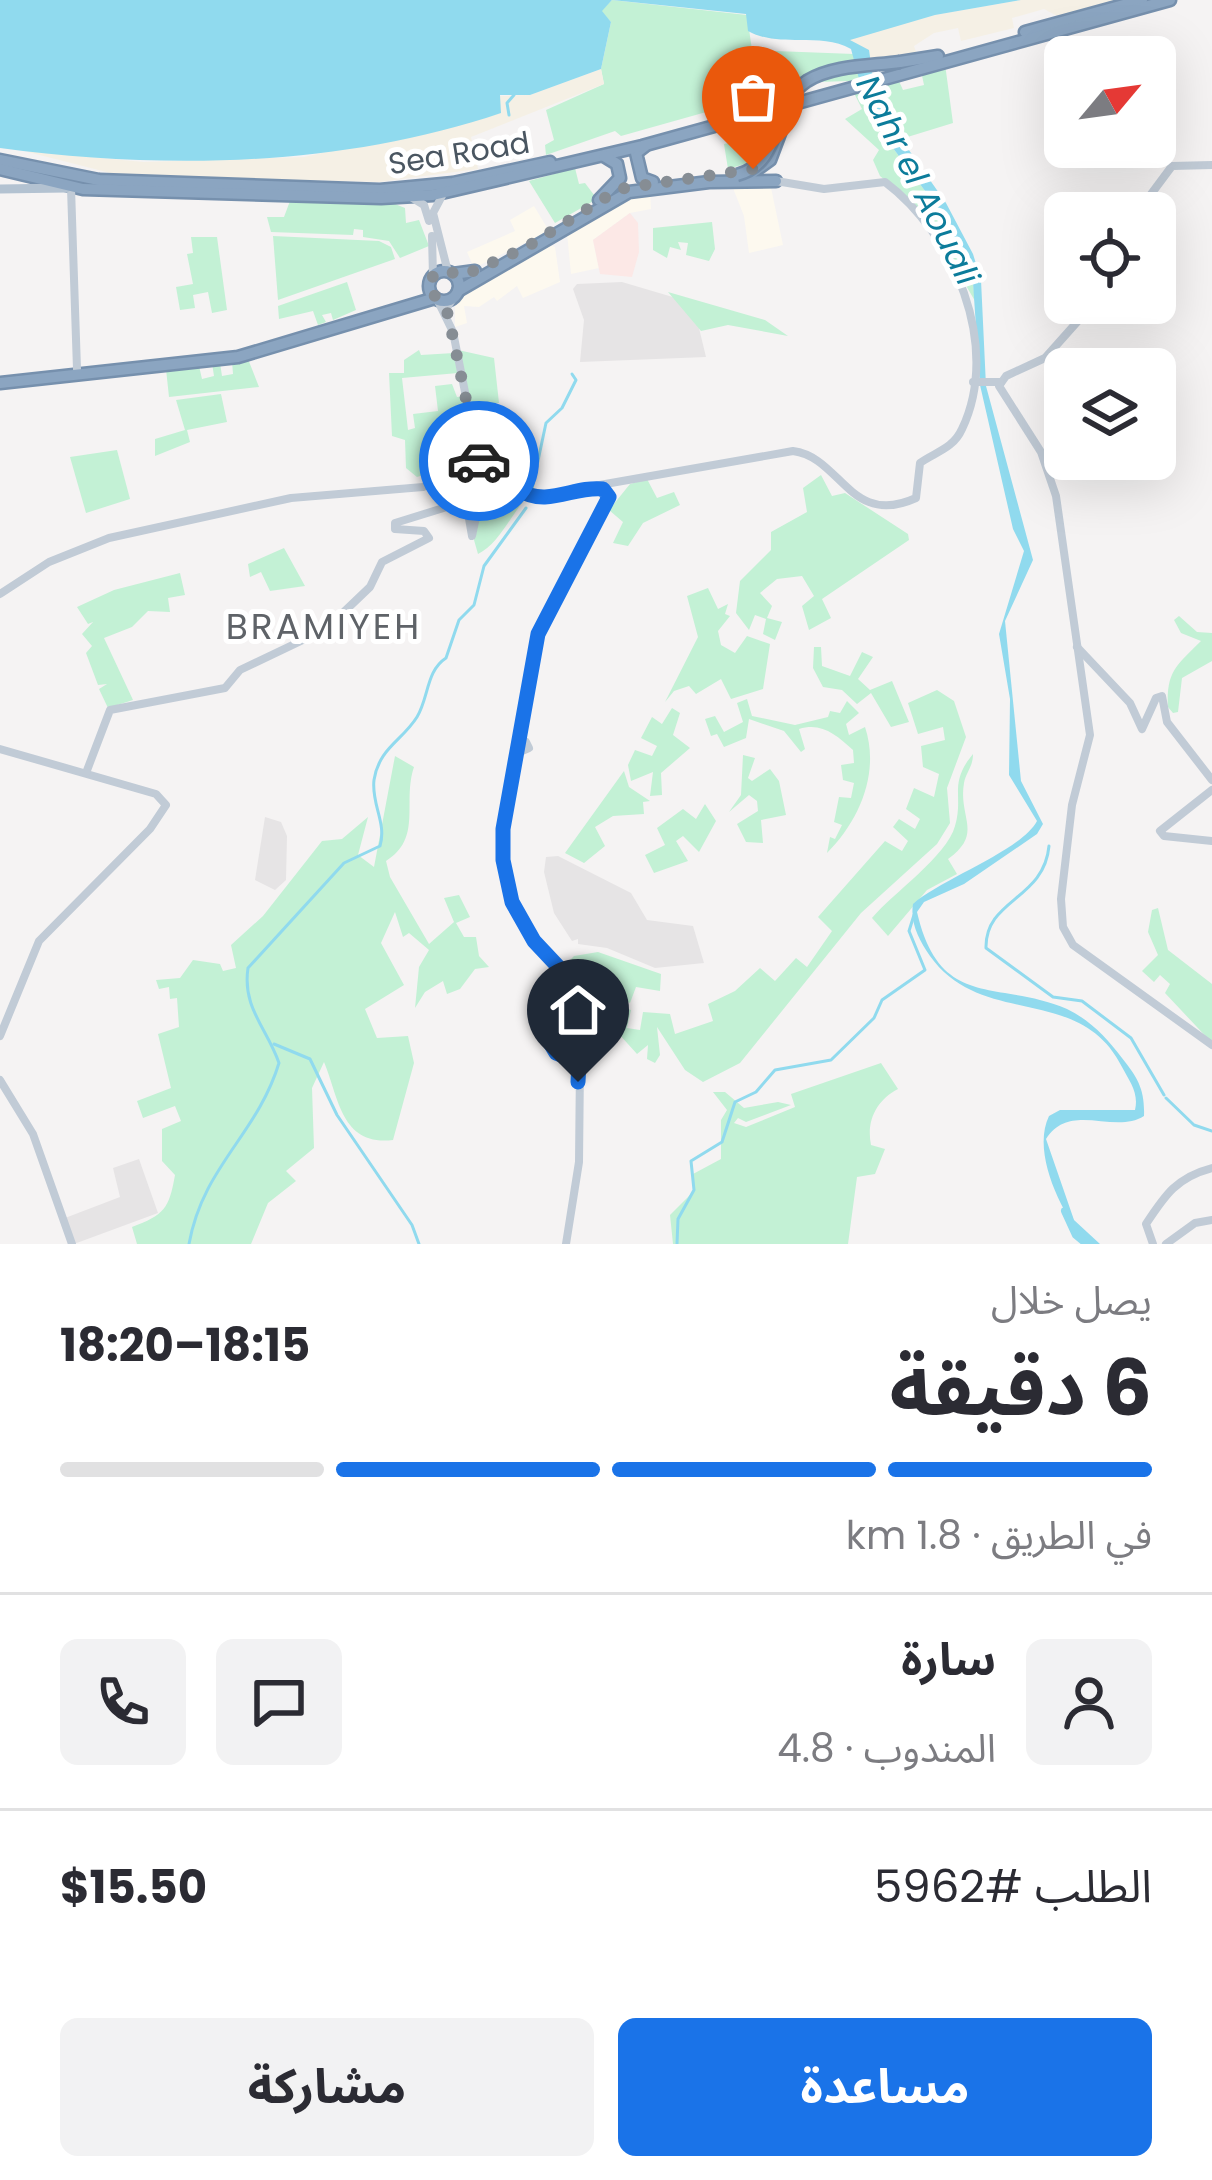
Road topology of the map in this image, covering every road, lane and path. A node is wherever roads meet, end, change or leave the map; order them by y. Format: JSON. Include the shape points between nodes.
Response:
{"nodes":[{"id":1,"x":1142,"y":0,"type":"edge"},
{"id":2,"x":1170,"y":0,"type":"edge"},
{"id":3,"x":1084,"y":21,"type":"junction"},
{"id":4,"x":899,"y":67,"type":"junction"},
{"id":5,"x":846,"y":86,"type":"junction"},
{"id":6,"x":832,"y":92,"type":"junction"},
{"id":7,"x":748,"y":116,"type":"junction"},
{"id":8,"x":779,"y":121,"type":"junction"},
{"id":9,"x":700,"y":126,"type":"junction"},
{"id":10,"x":650,"y":144,"type":"junction"},
{"id":11,"x":604,"y":156,"type":"junction"},
{"id":12,"x":0,"y":164,"type":"edge"},
{"id":13,"x":1212,"y":165,"type":"edge"},
{"id":14,"x":762,"y":168,"type":"junction"},
{"id":15,"x":24,"y":174,"type":"junction"},
{"id":16,"x":504,"y":176,"type":"junction"},
{"id":17,"x":736,"y":177,"type":"junction"},
{"id":18,"x":706,"y":178,"type":"junction"},
{"id":19,"x":99,"y":180,"type":"junction"},
{"id":20,"x":776,"y":181,"type":"junction"},
{"id":21,"x":652,"y":182,"type":"junction"},
{"id":22,"x":0,"y":187,"type":"edge"},
{"id":23,"x":69,"y":188,"type":"junction"},
{"id":24,"x":458,"y":190,"type":"junction"},
{"id":25,"x":1153,"y":192,"type":"edge"},
{"id":26,"x":409,"y":196,"type":"junction"},
{"id":27,"x":599,"y":200,"type":"junction"},
{"id":28,"x":451,"y":273,"type":"junction"},
{"id":29,"x":431,"y":280,"type":"junction"},
{"id":30,"x":456,"y":294,"type":"junction"},
{"id":31,"x":439,"y":302,"type":"junction"},
{"id":32,"x":1076,"y":324,"type":"edge"},
{"id":33,"x":77,"y":369,"type":"junction"},
{"id":34,"x":0,"y":380,"type":"edge"},
{"id":35,"x":975,"y":383,"type":"junction"},
{"id":36,"x":999,"y":383,"type":"junction"},
{"id":37,"x":478,"y":463,"type":"junction"},
{"id":38,"x":614,"y":490,"type":"junction"},
{"id":39,"x":0,"y":594,"type":"edge"},
{"id":40,"x":1076,"y":646,"type":"junction"},
{"id":41,"x":0,"y":749,"type":"edge"},
{"id":42,"x":86,"y":773,"type":"junction"},
{"id":43,"x":1212,"y":780,"type":"edge"},
{"id":44,"x":1212,"y":790,"type":"edge"},
{"id":45,"x":1212,"y":841,"type":"edge"},
{"id":46,"x":0,"y":1036,"type":"edge"},
{"id":47,"x":1212,"y":1046,"type":"edge"},
{"id":48,"x":0,"y":1080,"type":"edge"},
{"id":49,"x":1212,"y":1168,"type":"edge"},
{"id":50,"x":1212,"y":1220,"type":"edge"},
{"id":51,"x":72,"y":1244,"type":"edge"},
{"id":52,"x":566,"y":1244,"type":"edge"},
{"id":53,"x":1154,"y":1244,"type":"edge"},
{"id":54,"x":1166,"y":1244,"type":"edge"}],
"edges":[{"from":1,"to":3,"type":"highway"},
{"from":2,"to":3,"type":"highway"},
{"from":3,"to":4,"type":"highway"},
{"from":4,"to":5,"type":"highway"},
{"from":4,"to":17,"type":"highway","bridge":true,"via":[[830,72],[804,83],[786,104],[767,156]]},
{"from":5,"to":6,"type":"highway"},
{"from":5,"to":9,"type":"highway","name":"Sea Road"},
{"from":6,"to":7,"type":"highway","name":"Sea Road"},
{"from":6,"to":8,"type":"highway"},
{"from":7,"to":8,"type":"highway"},
{"from":7,"to":9,"type":"highway","name":"Sea Road"},
{"from":8,"to":14,"type":"highway","via":[[775,152]]},
{"from":8,"to":18,"type":"highway","via":[[756,162]]},
{"from":9,"to":10,"type":"highway","name":"Sea Road"},
{"from":9,"to":16,"type":"highway","name":"Sea Road"},
{"from":10,"to":11,"type":"highway","name":"Sea Road"},
{"from":10,"to":21,"type":"highway","via":[[635,162]]},
{"from":11,"to":16,"type":"highway","name":"Sea Road"},
{"from":11,"to":27,"type":"highway","via":[[620,178]]},
{"from":12,"to":15,"type":"highway"},
{"from":12,"to":19,"type":"highway","name":"Sea Road"},
{"from":13,"to":25,"type":"street","via":[[1172,166]]},
{"from":14,"to":17,"type":"highway"},
{"from":14,"to":20,"type":"highway","via":[[759,177]]},
{"from":15,"to":19,"type":"highway"},
{"from":15,"to":22,"type":"main road"},
{"from":15,"to":23,"type":"highway","name":"Sea Road"},
{"from":16,"to":19,"type":"highway","name":"Sea Road","via":[[380,190]]},
{"from":16,"to":24,"type":"highway","name":"Sea Road"},
{"from":17,"to":18,"type":"highway"},
{"from":17,"to":20,"type":"highway"},
{"from":17,"to":30,"type":"highway","via":[[629,192]]},
{"from":18,"to":21,"type":"highway"},
{"from":20,"to":35,"type":"street","via":[[824,189],[880,181],[922,212],[973,313]]},
{"from":21,"to":27,"type":"highway"},
{"from":22,"to":23,"type":"main road"},
{"from":23,"to":26,"type":"highway","name":"Sea Road"},
{"from":23,"to":33,"type":"street"},
{"from":24,"to":26,"type":"highway","name":"Sea Road"},
{"from":24,"to":28,"type":"street","via":[[433,210]]},
{"from":26,"to":29,"type":"street","via":[[428,214]]},
{"from":27,"to":28,"type":"highway","via":[[525,248],[469,274]]},
{"from":28,"to":29,"type":"highway"},
{"from":28,"to":30,"type":"highway"},
{"from":29,"to":31,"type":"highway"},
{"from":29,"to":33,"type":"highway","via":[[357,316],[237,352]]},
{"from":30,"to":31,"type":"highway"},
{"from":31,"to":34,"type":"highway","via":[[238,358]]},
{"from":31,"to":37,"type":"street"},
{"from":32,"to":36,"type":"street","via":[[1052,352]]},
{"from":33,"to":34,"type":"highway"},
{"from":35,"to":36,"type":"street"},
{"from":35,"to":38,"type":"street","via":[[961,432],[920,464],[916,497],[904,503],[863,500],[800,452]]},
{"from":36,"to":40,"type":"street","via":[[1041,452],[1056,496]]},
{"from":37,"to":38,"type":"street","via":[[494,478],[544,496]]},
{"from":37,"to":39,"type":"street","via":[[423,487],[291,498],[114,537],[49,562]]},
{"from":37,"to":42,"type":"street","via":[[472,536],[466,501],[395,524],[426,532],[428,540],[382,562],[370,587],[326,628],[244,668],[219,691],[111,710]]},
{"from":38,"to":52,"type":"street","via":[[538,634],[503,829],[507,884],[529,934],[565,972],[550,1043],[580,1064],[579,1162]]},
{"from":40,"to":43,"type":"street","via":[[1132,705],[1142,729],[1162,696],[1169,724]]},
{"from":40,"to":47,"type":"street","via":[[1091,749],[1072,805],[1063,927],[1073,945]]},
{"from":41,"to":42,"type":"street"},
{"from":42,"to":46,"type":"street","via":[[156,794],[165,811],[39,941]]},
{"from":44,"to":45,"type":"street","via":[[1160,829]]},
{"from":48,"to":51,"type":"street","via":[[33,1134]]},
{"from":49,"to":53,"type":"street","via":[[1181,1178],[1165,1196],[1146,1224]]},
{"from":50,"to":54,"type":"street"}]}
